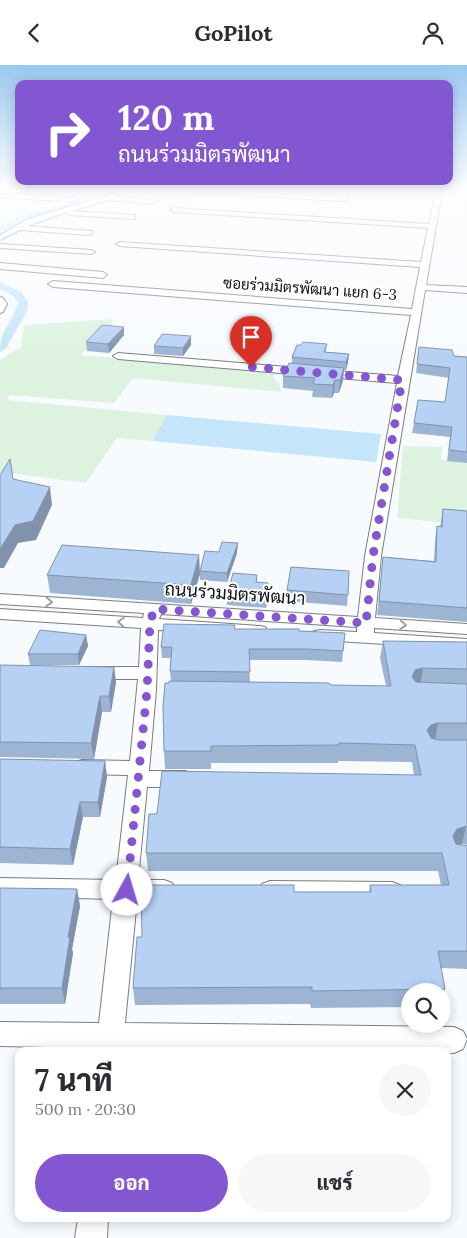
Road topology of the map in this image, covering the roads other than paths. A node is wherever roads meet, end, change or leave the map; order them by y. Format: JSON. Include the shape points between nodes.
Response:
{"nodes":[{"id":1,"x":0,"y":246,"type":"edge"},
{"id":2,"x":145,"y":246,"type":"edge"},
{"id":3,"x":428,"y":246,"type":"edge"},
{"id":4,"x":90,"y":252,"type":"dead end"},
{"id":5,"x":0,"y":265,"type":"edge"},
{"id":6,"x":424,"y":265,"type":"junction"},
{"id":7,"x":103,"y":275,"type":"dead end"},
{"id":8,"x":53,"y":284,"type":"dead end"},
{"id":9,"x":420,"y":287,"type":"junction"},
{"id":10,"x":467,"y":290,"type":"edge"},
{"id":11,"x":0,"y":300,"type":"edge"},
{"id":12,"x":0,"y":310,"type":"edge"},
{"id":13,"x":415,"y":313,"type":"junction"},
{"id":14,"x":118,"y":356,"type":"dead end"},
{"id":15,"x":402,"y":380,"type":"junction"},
{"id":16,"x":0,"y":599,"type":"edge"},
{"id":17,"x":0,"y":614,"type":"edge"},
{"id":18,"x":152,"y":616,"type":"junction"},
{"id":19,"x":467,"y":629,"type":"edge"},
{"id":20,"x":366,"y":630,"type":"junction"},
{"id":21,"x":467,"y":644,"type":"edge"},
{"id":22,"x":69,"y":673,"type":"edge"},
{"id":23,"x":154,"y":685,"type":"junction"},
{"id":24,"x":60,"y":767,"type":"edge"},
{"id":25,"x":138,"y":773,"type":"junction"},
{"id":26,"x":206,"y":779,"type":"edge"},
{"id":27,"x":0,"y":887,"type":"edge"},
{"id":28,"x":127,"y":890,"type":"junction"},
{"id":29,"x":186,"y":890,"type":"edge"},
{"id":30,"x":245,"y":891,"type":"edge"},
{"id":31,"x":413,"y":892,"type":"edge"},
{"id":32,"x":0,"y":1034,"type":"edge"},
{"id":33,"x":454,"y":1040,"type":"dead end"},
{"id":34,"x":110,"y":1044,"type":"edge"},
{"id":35,"x":93,"y":1222,"type":"edge"},
{"id":36,"x":91,"y":1238,"type":"edge"}],
"edges":[{"from":1,"to":4,"type":"street"},
{"from":2,"to":6,"type":"street"},
{"from":3,"to":6,"type":"street"},
{"from":5,"to":7,"type":"street"},
{"from":6,"to":9,"type":"street"},
{"from":8,"to":13,"type":"street","name":"ซอยร่วมมิตรพัฒนา แยก 6-3"},
{"from":9,"to":10,"type":"street"},
{"from":9,"to":13,"type":"street"},
{"from":11,"to":12,"type":"street"},
{"from":13,"to":15,"type":"street"},
{"from":14,"to":15,"type":"street"},
{"from":15,"to":20,"type":"street","via":[[373,556]]},
{"from":16,"to":18,"type":"street","name":"ถนนร่วมมิตรพัฒนา","one_way":true},
{"from":18,"to":17,"type":"street","name":"ถนนร่วมมิตรพัฒนา","one_way":true},
{"from":18,"to":20,"type":"street","name":"ถนนร่วมมิตรพัฒนา"},
{"from":18,"to":23,"type":"street"},
{"from":20,"to":19,"type":"street","name":"ถนนร่วมมิตรพัฒนา","one_way":true},
{"from":20,"to":21,"type":"street","name":"ถนนร่วมมิตรพัฒนา"},
{"from":22,"to":23,"type":"street"},
{"from":23,"to":25,"type":"street"},
{"from":24,"to":25,"type":"street"},
{"from":25,"to":26,"type":"street"},
{"from":25,"to":28,"type":"street"},
{"from":27,"to":28,"type":"street"},
{"from":28,"to":29,"type":"street"},
{"from":28,"to":34,"type":"street"},
{"from":30,"to":31,"type":"street"},
{"from":32,"to":34,"type":"street"},
{"from":33,"to":34,"type":"street"},
{"from":35,"to":36,"type":"street"}]}
